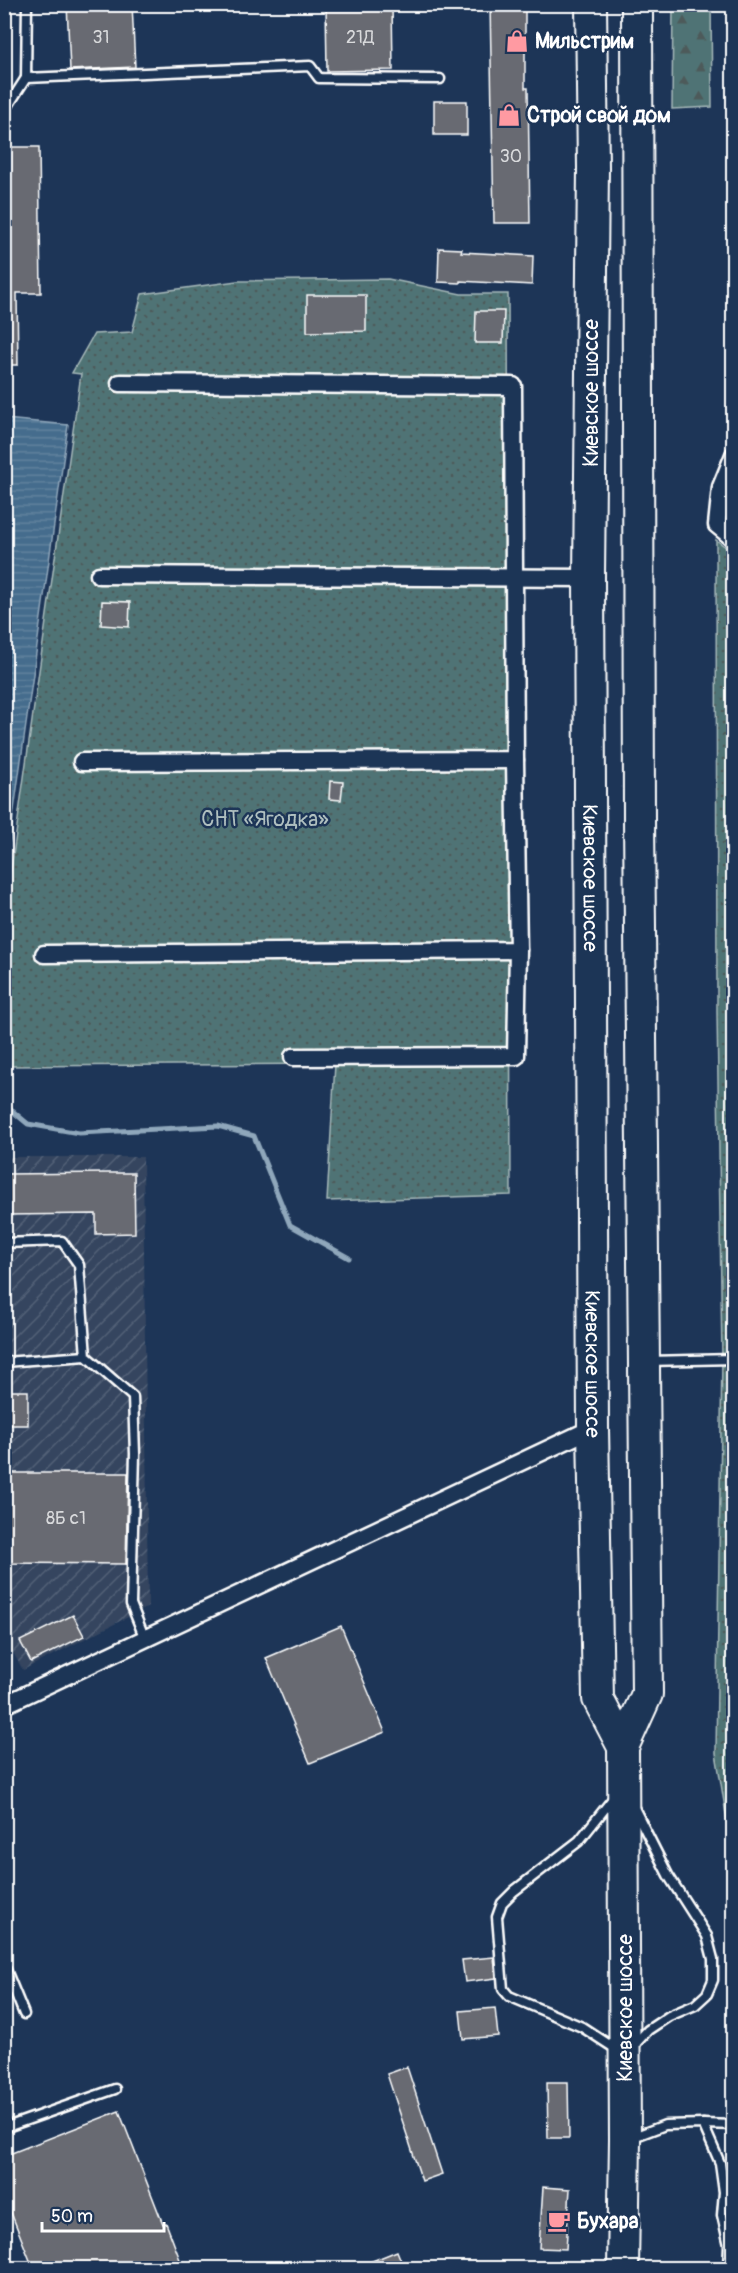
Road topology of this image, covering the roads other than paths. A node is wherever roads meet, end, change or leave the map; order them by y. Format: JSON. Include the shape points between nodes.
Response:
{"nodes":[{"id":1,"x":27,"y":4,"type":"edge"},
{"id":2,"x":591,"y":4,"type":"edge"},
{"id":3,"x":637,"y":4,"type":"edge"},
{"id":4,"x":26,"y":78,"type":"junction"},
{"id":5,"x":440,"y":78,"type":"dead end"},
{"id":6,"x":4,"y":112,"type":"edge"},
{"id":7,"x":120,"y":383,"type":"dead end"},
{"id":8,"x":734,"y":455,"type":"edge"},
{"id":9,"x":734,"y":539,"type":"edge"},
{"id":10,"x":99,"y":575,"type":"dead end"},
{"id":11,"x":516,"y":578,"type":"junction"},
{"id":12,"x":589,"y":578,"type":"junction"},
{"id":13,"x":515,"y":760,"type":"junction"},
{"id":14,"x":82,"y":762,"type":"dead end"},
{"id":15,"x":518,"y":950,"type":"junction"},
{"id":16,"x":44,"y":954,"type":"dead end"},
{"id":17,"x":293,"y":1057,"type":"dead end"},
{"id":18,"x":4,"y":1243,"type":"edge"},
{"id":19,"x":86,"y":1356,"type":"junction"},
{"id":20,"x":734,"y":1359,"type":"edge"},
{"id":21,"x":644,"y":1361,"type":"junction"},
{"id":22,"x":4,"y":1362,"type":"edge"},
{"id":23,"x":593,"y":1428,"type":"junction"},
{"id":24,"x":145,"y":1639,"type":"junction"},
{"id":25,"x":4,"y":1705,"type":"edge"},
{"id":26,"x":623,"y":1747,"type":"junction"},
{"id":27,"x":623,"y":1786,"type":"junction"},
{"id":28,"x":4,"y":1965,"type":"edge"},
{"id":29,"x":24,"y":2014,"type":"dead end"},
{"id":30,"x":625,"y":2055,"type":"junction"},
{"id":31,"x":115,"y":2089,"type":"dead end"},
{"id":32,"x":703,"y":2124,"type":"junction"},
{"id":33,"x":734,"y":2125,"type":"edge"},
{"id":34,"x":4,"y":2128,"type":"edge"},
{"id":35,"x":625,"y":2140,"type":"junction"},
{"id":36,"x":622,"y":2268,"type":"edge"},
{"id":37,"x":728,"y":2268,"type":"edge"}],
"edges":[{"from":1,"to":4,"type":"lane"},
{"from":2,"to":12,"type":"highway","name":"Киевское шоссе"},
{"from":3,"to":21,"type":"highway","name":"Киевское шоссе"},
{"from":4,"to":5,"type":"lane","via":[[309,66],[320,78]]},
{"from":4,"to":6,"type":"lane"},
{"from":7,"to":11,"type":"street","via":[[513,386]]},
{"from":8,"to":9,"type":"street","via":[[721,487],[717,525]]},
{"from":10,"to":11,"type":"street"},
{"from":11,"to":12,"type":"street"},
{"from":11,"to":13,"type":"street"},
{"from":12,"to":23,"type":"highway","name":"Киевское шоссе"},
{"from":13,"to":14,"type":"street"},
{"from":13,"to":15,"type":"street"},
{"from":15,"to":16,"type":"street"},
{"from":15,"to":17,"type":"street","via":[[516,1056]]},
{"from":18,"to":19,"type":"lane","via":[[62,1241],[79,1265]]},
{"from":19,"to":22,"type":"lane"},
{"from":19,"to":24,"type":"lane","via":[[133,1396],[131,1604]]},
{"from":20,"to":21,"type":"lane"},
{"from":21,"to":26,"type":"highway","name":"Киевское шоссе","via":[[647,1694]]},
{"from":23,"to":24,"type":"street"},
{"from":23,"to":26,"type":"highway","name":"Киевское шоссе","via":[[598,1699]]},
{"from":24,"to":25,"type":"street"},
{"from":26,"to":27,"type":"highway","name":"Киевское шоссе"},
{"from":27,"to":30,"type":"highway","name":"Киевское шоссе"},
{"from":27,"to":30,"type":"lane","via":[[668,1875],[707,1936],[713,1959],[713,1980],[707,1994],[648,2030]]},
{"from":27,"to":30,"type":"lane","via":[[579,1841],[514,1891],[502,1903],[497,1917],[503,1989],[508,1996],[582,2027]]},
{"from":28,"to":29,"type":"lane"},
{"from":30,"to":35,"type":"highway","name":"Киевское шоссе"},
{"from":31,"to":34,"type":"lane"},
{"from":32,"to":33,"type":"lane"},
{"from":32,"to":35,"type":"lane","via":[[665,2125]]},
{"from":32,"to":37,"type":"lane","via":[[720,2163]]},
{"from":35,"to":36,"type":"highway","name":"Киевское шоссе"}]}
